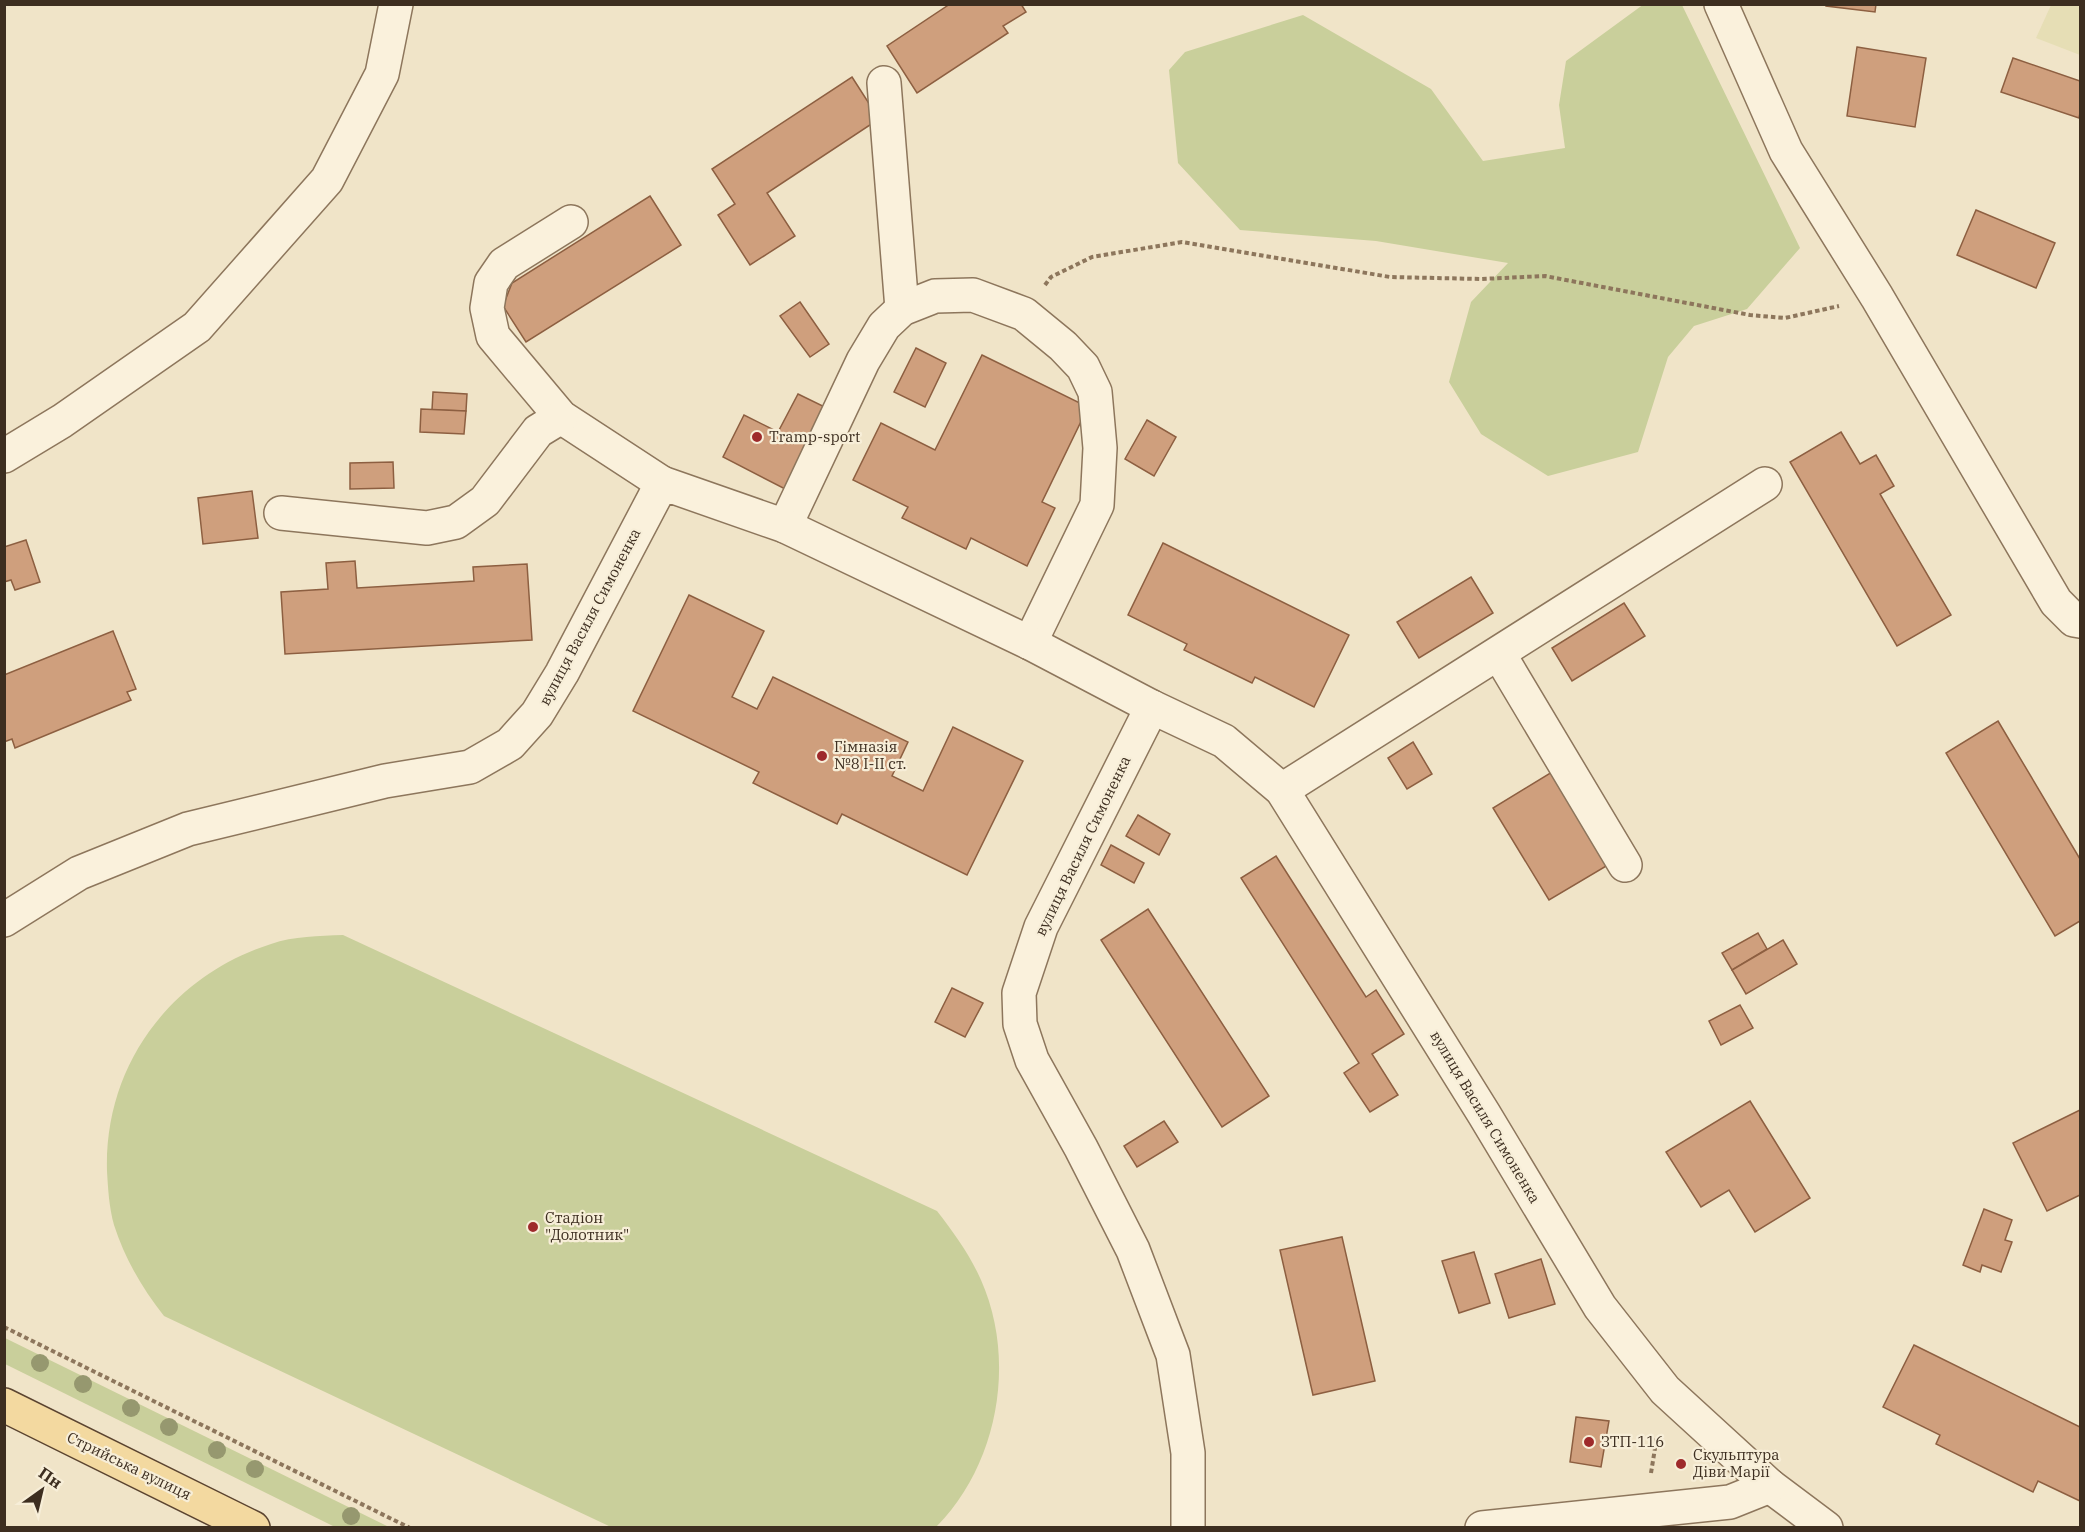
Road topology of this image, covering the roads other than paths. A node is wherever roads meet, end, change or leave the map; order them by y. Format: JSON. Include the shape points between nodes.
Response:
{"nodes":[{"id":1,"x":396,"y":4,"type":"edge"},
{"id":2,"x":1721,"y":4,"type":"edge"},
{"id":3,"x":884,"y":83,"type":"dead end"},
{"id":4,"x":571,"y":222,"type":"dead end"},
{"id":5,"x":902,"y":309,"type":"junction"},
{"id":6,"x":561,"y":417,"type":"junction"},
{"id":7,"x":4,"y":456,"type":"edge"},
{"id":8,"x":662,"y":483,"type":"junction"},
{"id":9,"x":1765,"y":484,"type":"dead end"},
{"id":10,"x":280,"y":513,"type":"dead end"},
{"id":11,"x":785,"y":526,"type":"junction"},
{"id":12,"x":2080,"y":621,"type":"edge"},
{"id":13,"x":1030,"y":643,"type":"junction"},
{"id":14,"x":1499,"y":654,"type":"junction"},
{"id":15,"x":1152,"y":707,"type":"junction"},
{"id":16,"x":1282,"y":790,"type":"junction"},
{"id":17,"x":1625,"y":865,"type":"dead end"},
{"id":18,"x":4,"y":920,"type":"edge"},
{"id":19,"x":4,"y":1405,"type":"edge"},
{"id":20,"x":1770,"y":1486,"type":"junction"},
{"id":21,"x":253,"y":1527,"type":"edge"},
{"id":22,"x":1188,"y":1527,"type":"edge"},
{"id":23,"x":1482,"y":1527,"type":"edge"},
{"id":24,"x":1826,"y":1527,"type":"edge"}],
"edges":[{"from":1,"to":7,"type":"street","via":[[382,74],[327,180],[197,327],[62,421]]},
{"from":2,"to":12,"type":"street","via":[[1786,151],[1877,297],[2056,602]]},
{"from":3,"to":5,"type":"street"},
{"from":4,"to":6,"type":"street","via":[[504,264],[491,284],[488,308],[493,336]]},
{"from":5,"to":11,"type":"street","via":[[884,326],[863,361]]},
{"from":5,"to":13,"type":"street","via":[[935,296],[973,295],[1024,314],[1083,367],[1095,392],[1100,448],[1097,505]]},
{"from":6,"to":8,"type":"street"},
{"from":6,"to":10,"type":"street","via":[[538,431],[485,501],[456,522],[427,528]]},
{"from":8,"to":11,"type":"street","name":"вулиця Василя Симоненка"},
{"from":8,"to":18,"type":"street","name":"вулиця Василя Симоненка","via":[[562,673],[537,714],[510,744],[470,767],[385,781],[188,829],[79,873]]},
{"from":9,"to":14,"type":"street"},
{"from":11,"to":13,"type":"street","name":"вулиця Василя Симоненка"},
{"from":13,"to":15,"type":"street","name":"вулиця Василя Симоненка"},
{"from":14,"to":16,"type":"street"},
{"from":14,"to":17,"type":"street"},
{"from":15,"to":16,"type":"street","name":"вулиця Василя Симоненка","via":[[1224,741]]},
{"from":15,"to":22,"type":"street","name":"вулиця Василя Симоненка","via":[[1041,927],[1019,993],[1020,1024],[1032,1060],[1133,1251],[1173,1354],[1188,1453]]},
{"from":16,"to":20,"type":"street","name":"вулиця Василя Симоненка","via":[[1599,1307],[1665,1390]]},
{"from":19,"to":21,"type":"main road","name":"Стрийська вулиця"},
{"from":20,"to":23,"type":"street","via":[[1730,1502]]},
{"from":20,"to":24,"type":"street","name":"вулиця Василя Симоненка"}]}
